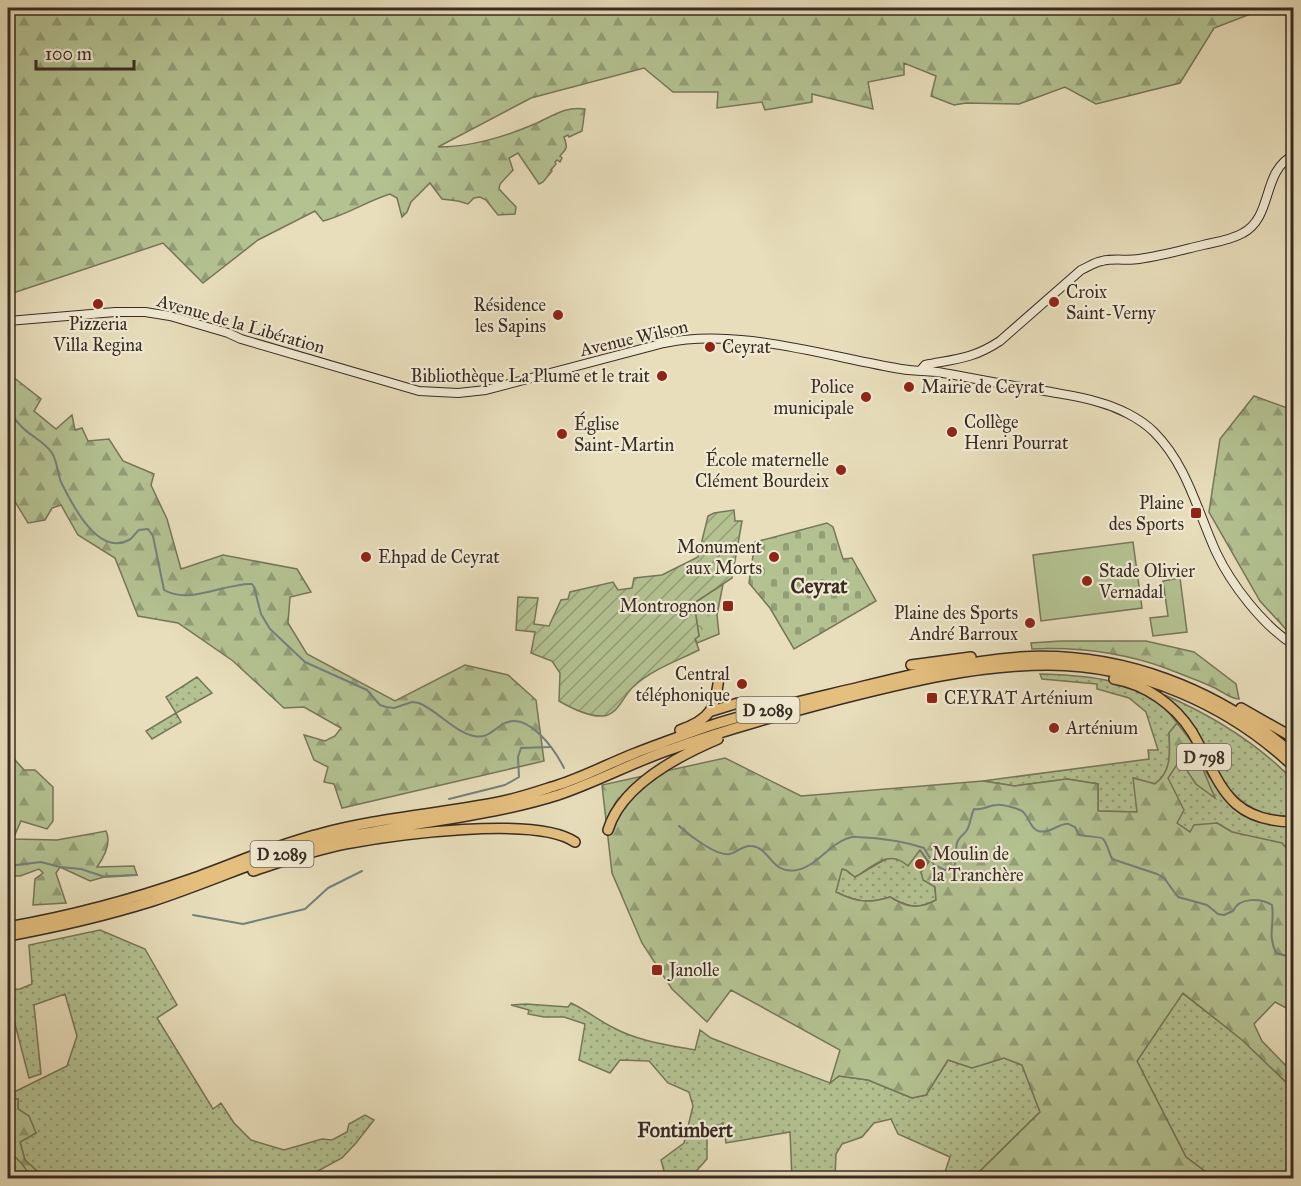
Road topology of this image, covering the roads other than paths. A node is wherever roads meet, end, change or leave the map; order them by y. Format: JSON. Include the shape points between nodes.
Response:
{"nodes":[{"id":1,"x":1293,"y":154,"type":"edge"},
{"id":2,"x":8,"y":321,"type":"edge"},
{"id":3,"x":920,"y":371,"type":"junction"},
{"id":4,"x":392,"y":384,"type":"joint"},
{"id":5,"x":1293,"y":645,"type":"edge"},
{"id":6,"x":1019,"y":657,"type":"junction"},
{"id":7,"x":911,"y":665,"type":"dead end"},
{"id":8,"x":1048,"y":665,"type":"junction"},
{"id":9,"x":719,"y":677,"type":"dead end"},
{"id":10,"x":1195,"y":690,"type":"junction"},
{"id":11,"x":738,"y":703,"type":"dead end"},
{"id":12,"x":712,"y":711,"type":"junction"},
{"id":13,"x":740,"y":727,"type":"junction"},
{"id":14,"x":1293,"y":738,"type":"edge"},
{"id":15,"x":631,"y":755,"type":"junction"},
{"id":16,"x":1293,"y":755,"type":"edge"},
{"id":17,"x":1293,"y":767,"type":"edge"},
{"id":18,"x":1293,"y":822,"type":"edge"},
{"id":19,"x":608,"y":830,"type":"dead end"},
{"id":20,"x":575,"y":842,"type":"dead end"},
{"id":21,"x":196,"y":886,"type":"junction"},
{"id":22,"x":8,"y":927,"type":"edge"},
{"id":23,"x":8,"y":936,"type":"edge"}],
"edges":[{"from":1,"to":3,"type":"main road","via":[[1275,172],[1260,217],[1241,234],[1160,255],[1094,264],[1081,270],[986,350],[925,365]]},
{"from":2,"to":4,"type":"main road","name":"Avenue de la Libération","via":[[115,312],[157,314]]},
{"from":3,"to":4,"type":"main road","name":"Avenue Wilson","via":[[751,342],[691,339],[486,390],[432,393]]},
{"from":3,"to":5,"type":"main road","name":"Avenue Wilson","via":[[1097,401],[1153,430],[1182,469],[1216,552],[1237,587]]},
{"from":6,"to":7,"type":"highway","via":[[1012,653]]},
{"from":6,"to":10,"type":"highway","number":"D 2089","via":[[1099,662],[1158,675]]},
{"from":6,"to":15,"type":"highway","number":"D 2089","via":[[924,671],[807,699],[712,725]]},
{"from":8,"to":13,"type":"highway","number":"D 2089","via":[[1006,667],[927,680]]},
{"from":8,"to":17,"type":"highway","number":"D 2089","via":[[1129,676],[1180,693],[1239,723]]},
{"from":8,"to":18,"type":"highway","number":"D 798","via":[[1055,671],[1119,680],[1164,701],[1191,731],[1228,797],[1250,814]]},
{"from":9,"to":12,"type":"highway"},
{"from":10,"to":14,"type":"highway","via":[[1217,695]]},
{"from":10,"to":16,"type":"highway","number":"D 2089","via":[[1232,709]]},
{"from":11,"to":12,"type":"highway"},
{"from":12,"to":15,"type":"highway","via":[[696,724],[650,742]]},
{"from":13,"to":19,"type":"highway","via":[[660,770],[630,796],[612,817]]},
{"from":13,"to":21,"type":"highway","number":"D 2089","via":[[670,749],[561,794],[502,811],[322,841]]},
{"from":15,"to":22,"type":"highway","number":"D 2089","via":[[561,784],[501,802],[321,833],[105,907]]},
{"from":20,"to":21,"type":"highway","via":[[558,834],[513,828],[381,839],[307,853]]},
{"from":21,"to":23,"type":"highway","number":"D 2089","via":[[107,915]]}]}
